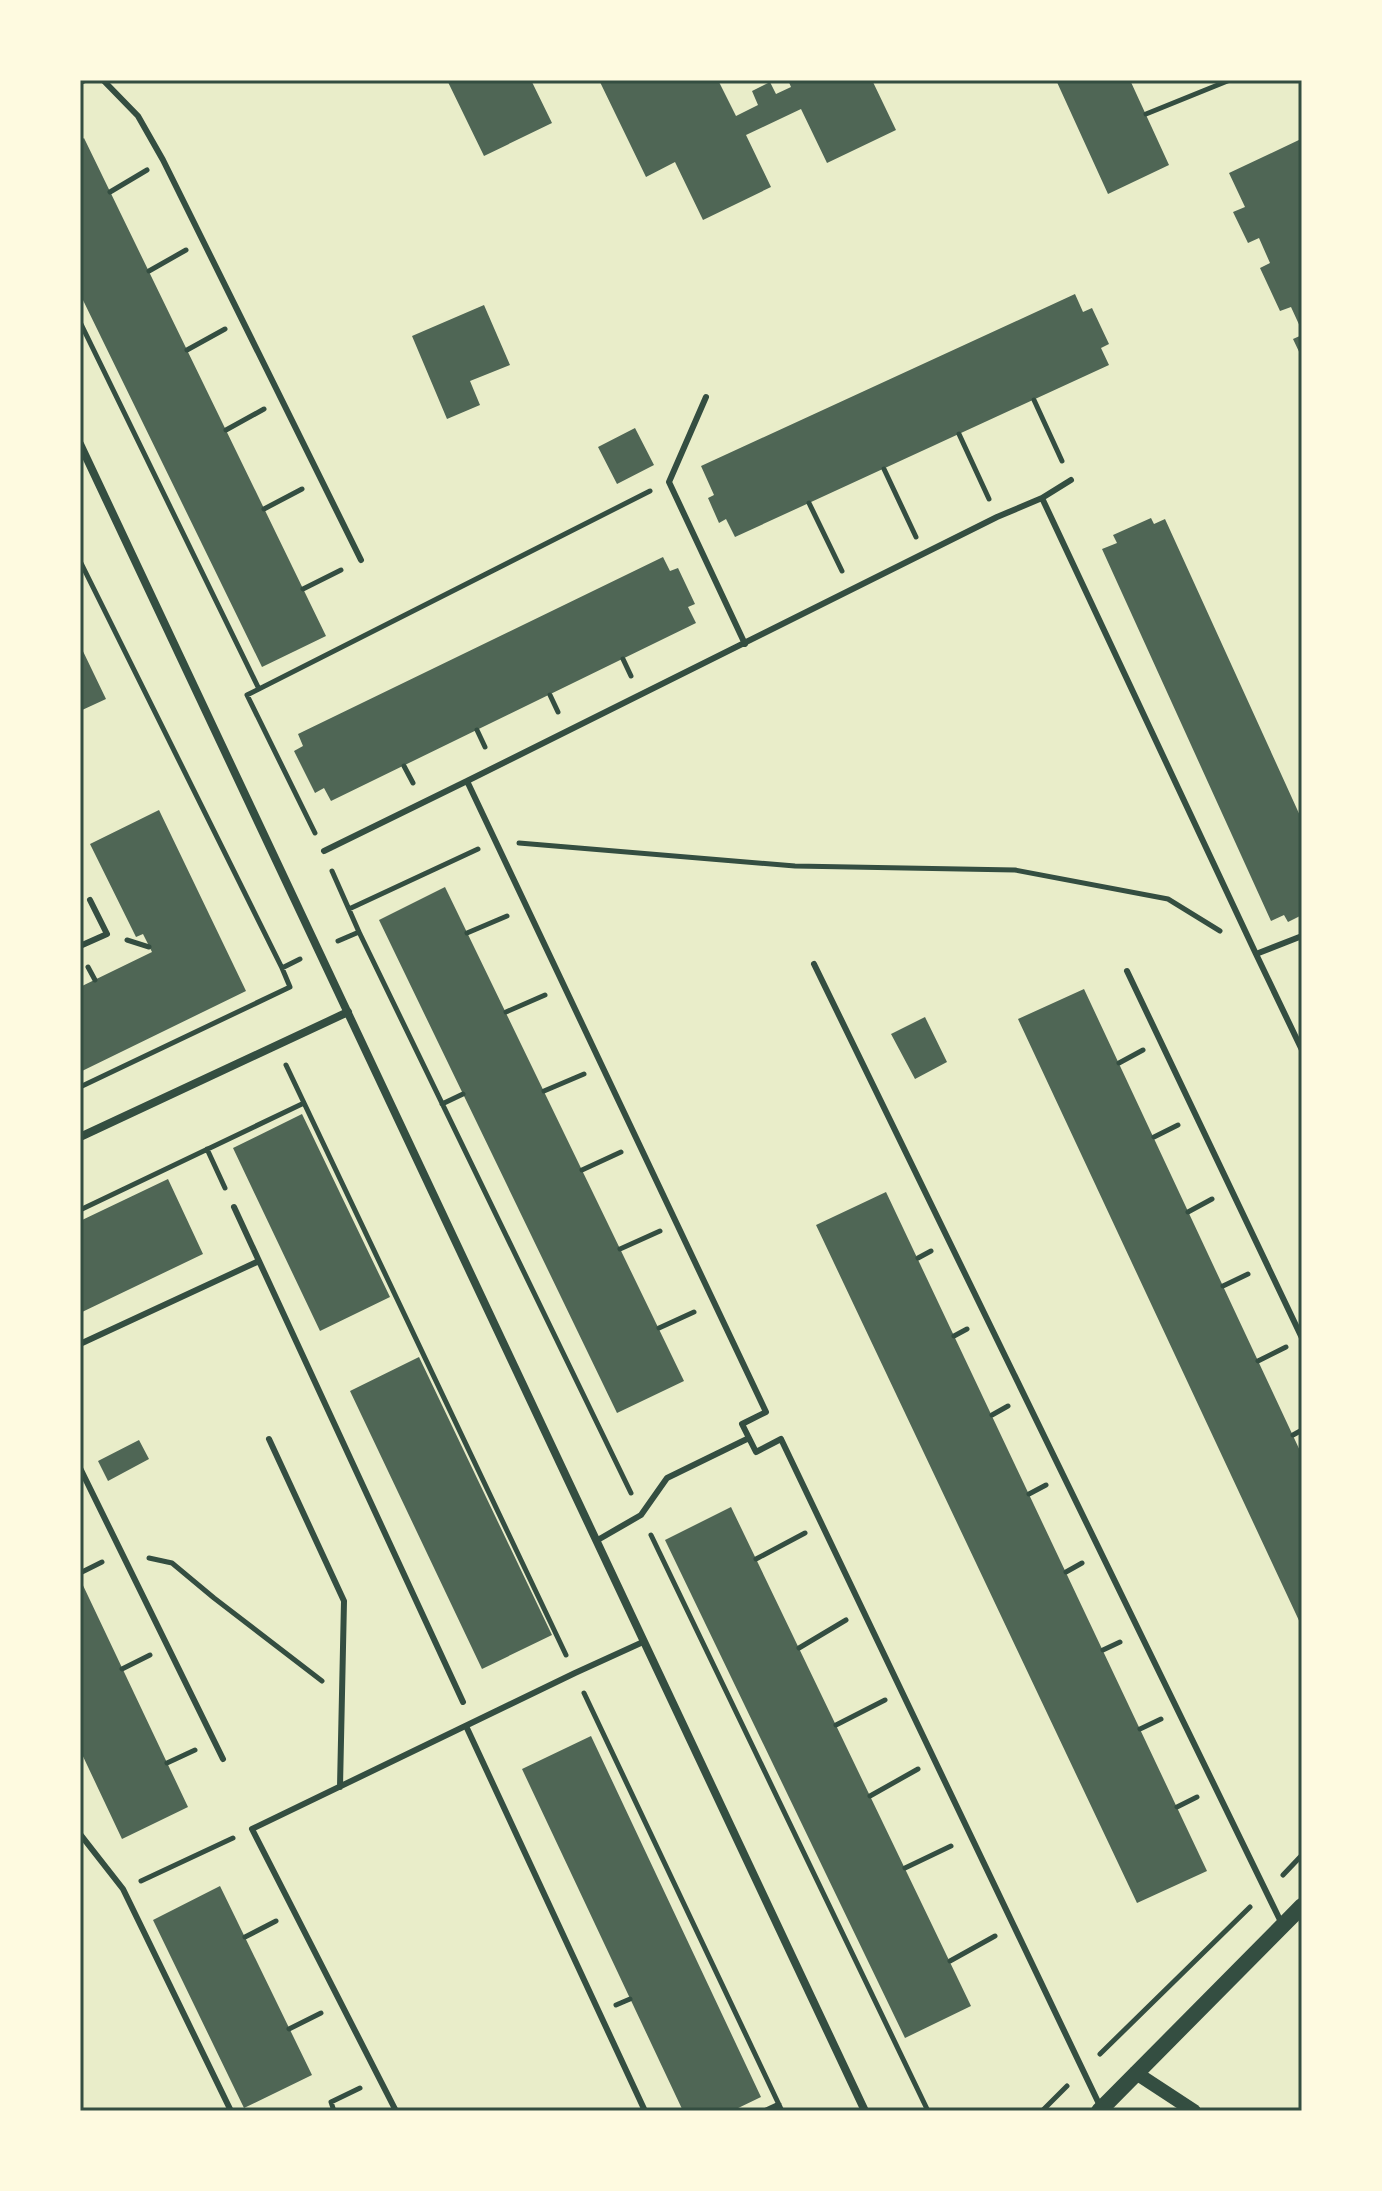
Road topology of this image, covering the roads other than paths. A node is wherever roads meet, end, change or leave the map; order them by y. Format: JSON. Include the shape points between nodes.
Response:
{"nodes":[{"id":1,"x":103,"y":80,"type":"edge"},
{"id":2,"x":706,"y":397,"type":"dead end"},
{"id":3,"x":80,"y":444,"type":"edge"},
{"id":4,"x":1071,"y":480,"type":"road end"},
{"id":5,"x":1042,"y":498,"type":"junction"},
{"id":6,"x":361,"y":560,"type":"road end"},
{"id":7,"x":745,"y":644,"type":"junction"},
{"id":8,"x":467,"y":781,"type":"junction"},
{"id":9,"x":324,"y":851,"type":"road end"},
{"id":10,"x":90,"y":900,"type":"dead end"},
{"id":11,"x":1302,"y":936,"type":"edge"},
{"id":12,"x":80,"y":946,"type":"edge"},
{"id":13,"x":1256,"y":954,"type":"junction"},
{"id":14,"x":814,"y":964,"type":"dead end"},
{"id":15,"x":1127,"y":971,"type":"dead end"},
{"id":16,"x":348,"y":1012,"type":"junction"},
{"id":17,"x":1302,"y":1050,"type":"edge"},
{"id":18,"x":80,"y":1137,"type":"edge"},
{"id":19,"x":234,"y":1207,"type":"road end"},
{"id":20,"x":259,"y":1261,"type":"junction"},
{"id":21,"x":1302,"y":1338,"type":"edge"},
{"id":22,"x":80,"y":1344,"type":"edge"},
{"id":23,"x":749,"y":1438,"type":"junction"},
{"id":24,"x":269,"y":1439,"type":"dead end"},
{"id":25,"x":80,"y":1468,"type":"edge"},
{"id":26,"x":596,"y":1541,"type":"junction"},
{"id":27,"x":643,"y":1642,"type":"junction"},
{"id":28,"x":463,"y":1702,"type":"dead end"},
{"id":29,"x":466,"y":1726,"type":"junction"},
{"id":30,"x":223,"y":1759,"type":"dead end"},
{"id":31,"x":340,"y":1787,"type":"junction"},
{"id":32,"x":80,"y":1834,"type":"edge"},
{"id":33,"x":1302,"y":1906,"type":"edge"},
{"id":34,"x":1283,"y":1925,"type":"junction"},
{"id":35,"x":1136,"y":2073,"type":"junction"},
{"id":36,"x":1100,"y":2110,"type":"edge"},
{"id":37,"x":231,"y":2111,"type":"edge"},
{"id":38,"x":396,"y":2111,"type":"edge"},
{"id":39,"x":645,"y":2111,"type":"edge"},
{"id":40,"x":865,"y":2111,"type":"edge"},
{"id":41,"x":1194,"y":2111,"type":"edge"}],
"edges":[{"from":1,"to":6,"type":"lane","via":[[138,116],[163,160]]},
{"from":2,"to":7,"type":"lane","via":[[669,482]]},
{"from":3,"to":16,"type":"street"},
{"from":4,"to":5,"type":"lane"},
{"from":5,"to":7,"type":"lane"},
{"from":5,"to":13,"type":"lane"},
{"from":7,"to":8,"type":"lane"},
{"from":8,"to":9,"type":"lane"},
{"from":8,"to":23,"type":"lane","via":[[766,1412],[742,1424]]},
{"from":10,"to":12,"type":"lane","via":[[107,934]]},
{"from":11,"to":13,"type":"lane"},
{"from":13,"to":17,"type":"lane"},
{"from":14,"to":34,"type":"lane"},
{"from":15,"to":21,"type":"lane"},
{"from":16,"to":18,"type":"street"},
{"from":16,"to":26,"type":"street"},
{"from":19,"to":20,"type":"lane"},
{"from":20,"to":22,"type":"lane"},
{"from":20,"to":28,"type":"lane"},
{"from":23,"to":26,"type":"lane","via":[[667,1478],[641,1515]]},
{"from":23,"to":36,"type":"lane","via":[[756,1452],[781,1439]]},
{"from":24,"to":31,"type":"lane","via":[[344,1601]]},
{"from":25,"to":30,"type":"lane"},
{"from":26,"to":27,"type":"street"},
{"from":27,"to":29,"type":"lane"},
{"from":27,"to":40,"type":"street"},
{"from":29,"to":31,"type":"lane"},
{"from":29,"to":39,"type":"lane"},
{"from":31,"to":38,"type":"lane","via":[[252,1829]]},
{"from":32,"to":37,"type":"lane","via":[[123,1889]]},
{"from":33,"to":34,"type":"main road"},
{"from":34,"to":35,"type":"main road"},
{"from":35,"to":36,"type":"main road"},
{"from":35,"to":41,"type":"street"}]}
